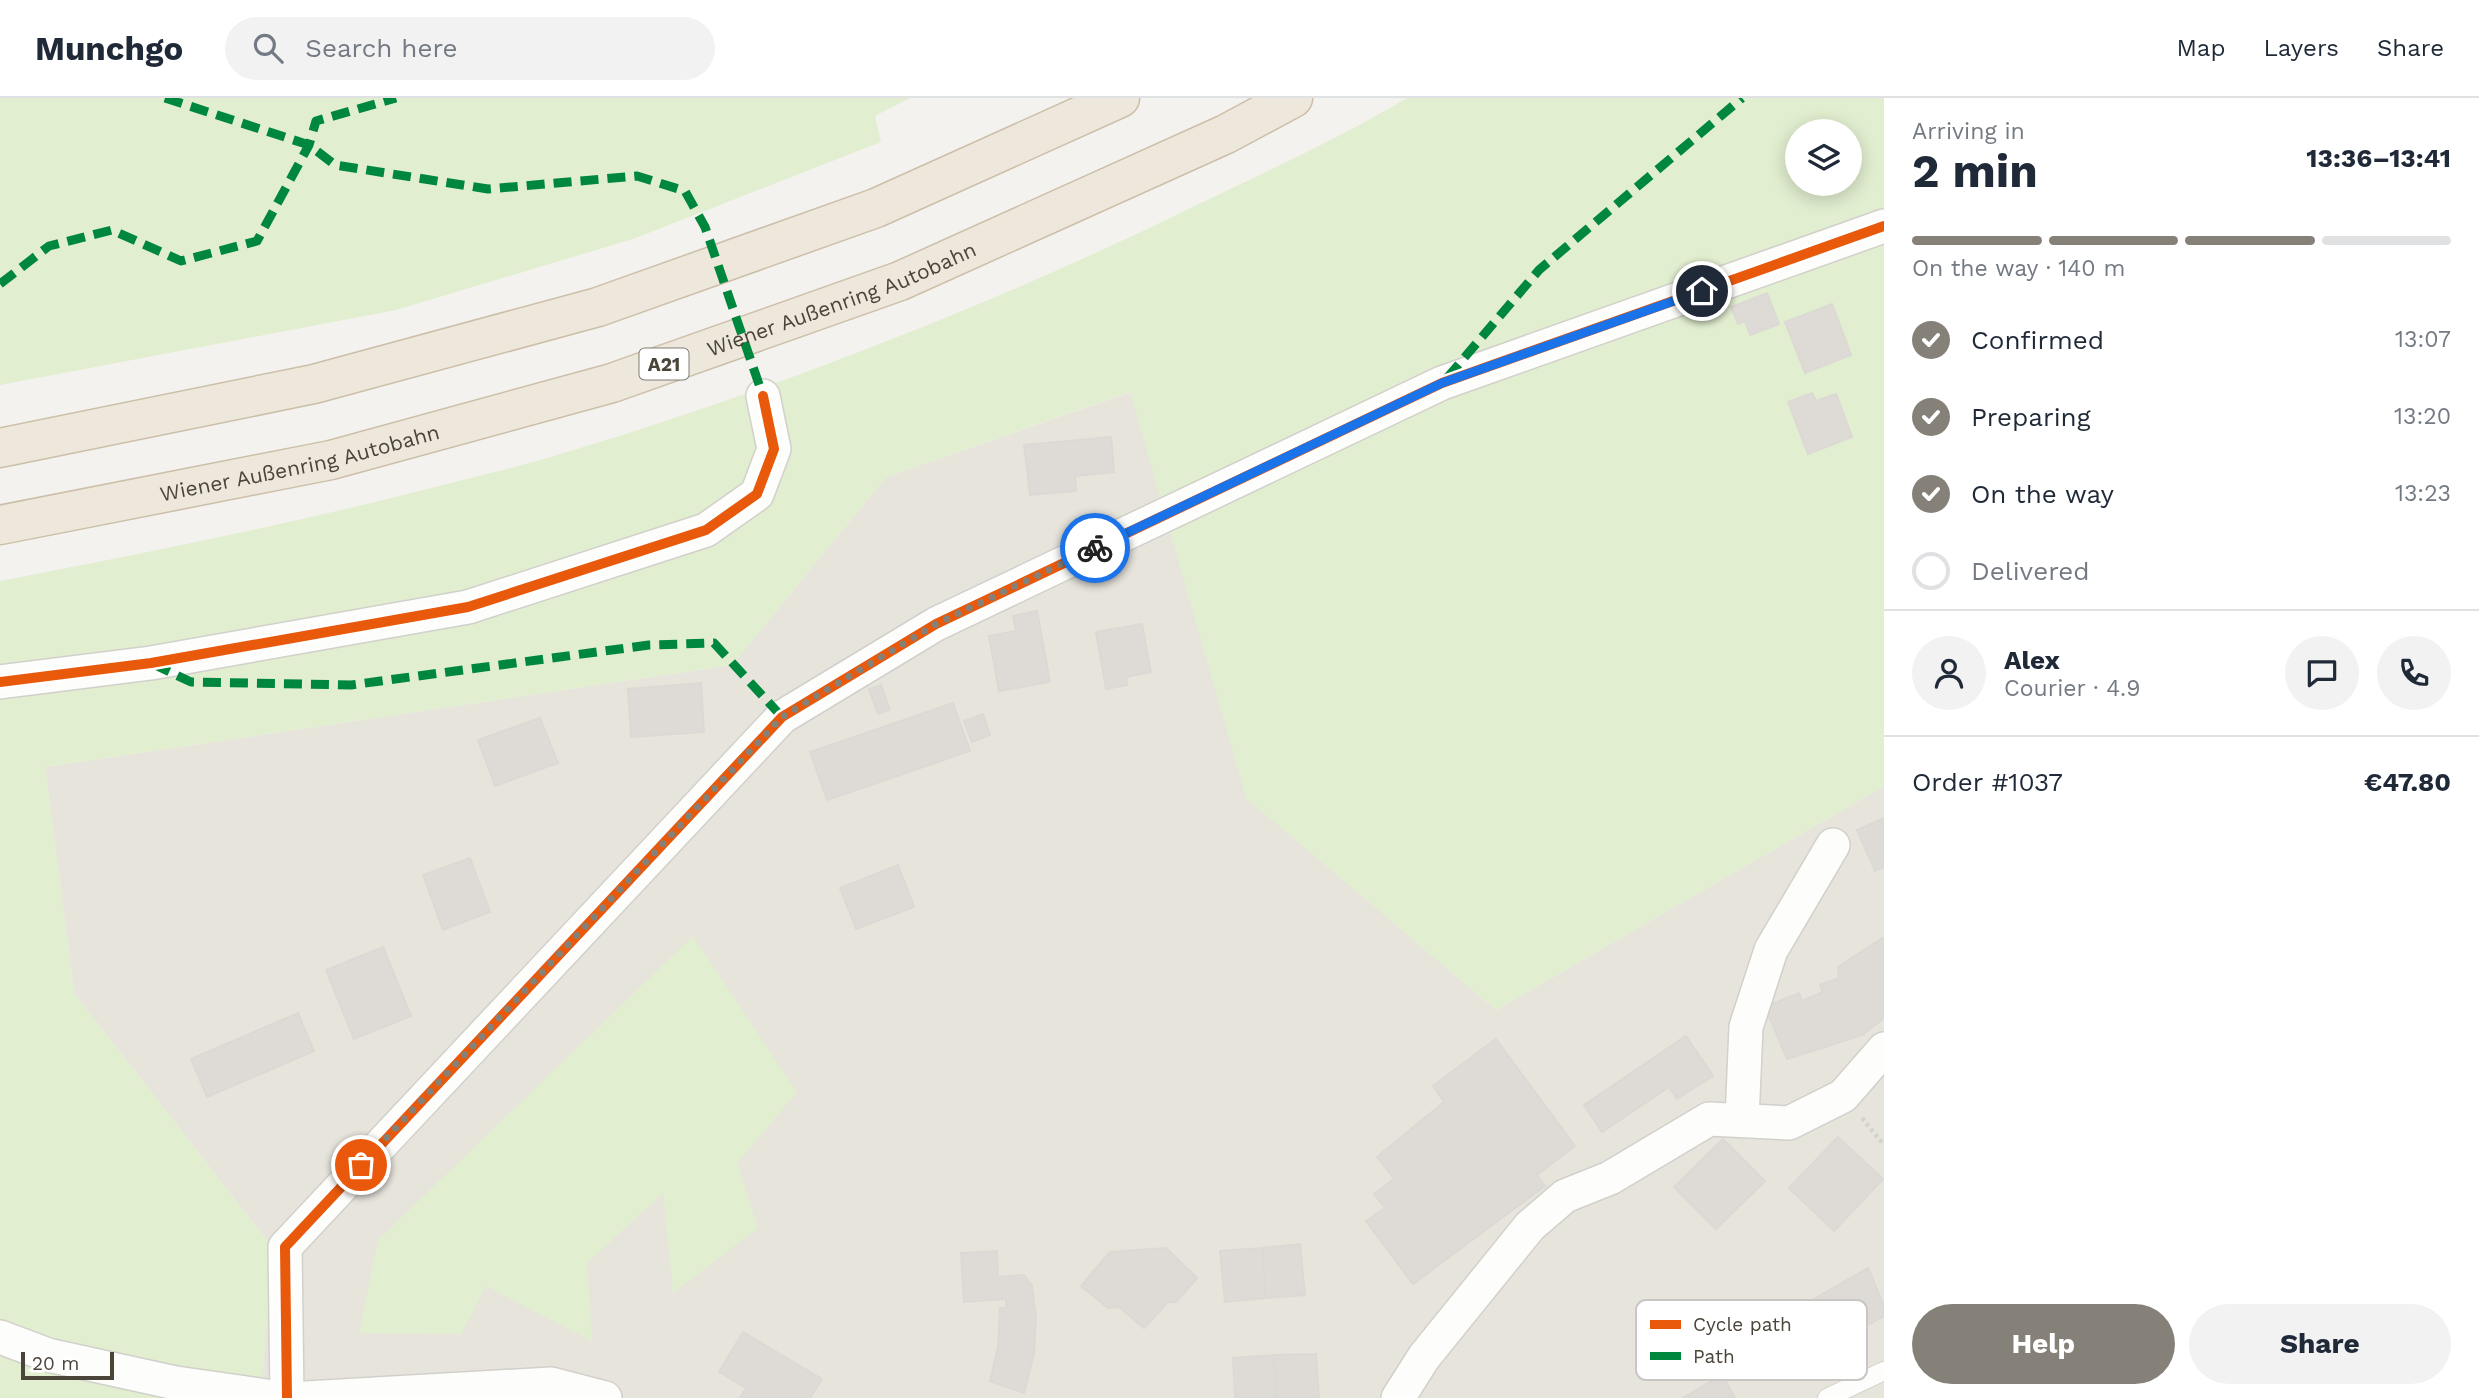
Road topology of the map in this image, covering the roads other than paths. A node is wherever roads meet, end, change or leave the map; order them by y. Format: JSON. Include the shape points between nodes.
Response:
{"nodes":[{"id":1,"x":1120,"y":98,"type":"edge"},
{"id":2,"x":1293,"y":98,"type":"edge"},
{"id":3,"x":1884,"y":226,"type":"edge"},
{"id":4,"x":763,"y":396,"type":"dead end"},
{"id":5,"x":0,"y":448,"type":"edge"},
{"id":6,"x":0,"y":525,"type":"edge"},
{"id":7,"x":0,"y":682,"type":"edge"},
{"id":8,"x":1833,"y":845,"type":"dead end"},
{"id":9,"x":1884,"y":1049,"type":"edge"},
{"id":10,"x":1742,"y":1120,"type":"junction"},
{"id":11,"x":0,"y":1336,"type":"edge"},
{"id":12,"x":1884,"y":1371,"type":"edge"},
{"id":13,"x":1867,"y":1379,"type":"edge"},
{"id":14,"x":1865,"y":1380,"type":"edge"},
{"id":15,"x":280,"y":1398,"type":"edge"},
{"id":16,"x":287,"y":1398,"type":"edge"},
{"id":17,"x":306,"y":1398,"type":"edge"},
{"id":18,"x":605,"y":1398,"type":"edge"},
{"id":19,"x":1398,"y":1398,"type":"edge"},
{"id":20,"x":1827,"y":1398,"type":"edge"}],
"edges":[{"from":1,"to":5,"type":"highway","via":[[876,208],[598,307],[314,384]]},
{"from":2,"to":6,"type":"highway","name":"Wiener Außenring Autobahn","number":"A21","via":[[1226,134],[900,281],[612,383],[331,460]]},
{"from":3,"to":16,"type":"street","via":[[1442,383],[936,624],[782,717],[285,1247]]},
{"from":4,"to":7,"type":"street","via":[[774,449],[757,494],[706,530],[468,607],[151,663]]},
{"from":8,"to":10,"type":"street","via":[[1771,950],[1746,1027]]},
{"from":9,"to":10,"type":"street","via":[[1843,1096],[1789,1123]]},
{"from":10,"to":19,"type":"street","via":[[1709,1119],[1610,1178],[1565,1196],[1530,1226],[1424,1357]]},
{"from":11,"to":15,"type":"street","via":[[48,1355],[176,1383]]},
{"from":12,"to":13,"type":"lane"},
{"from":14,"to":20,"type":"lane"},
{"from":17,"to":18,"type":"street","via":[[551,1384]]}]}
